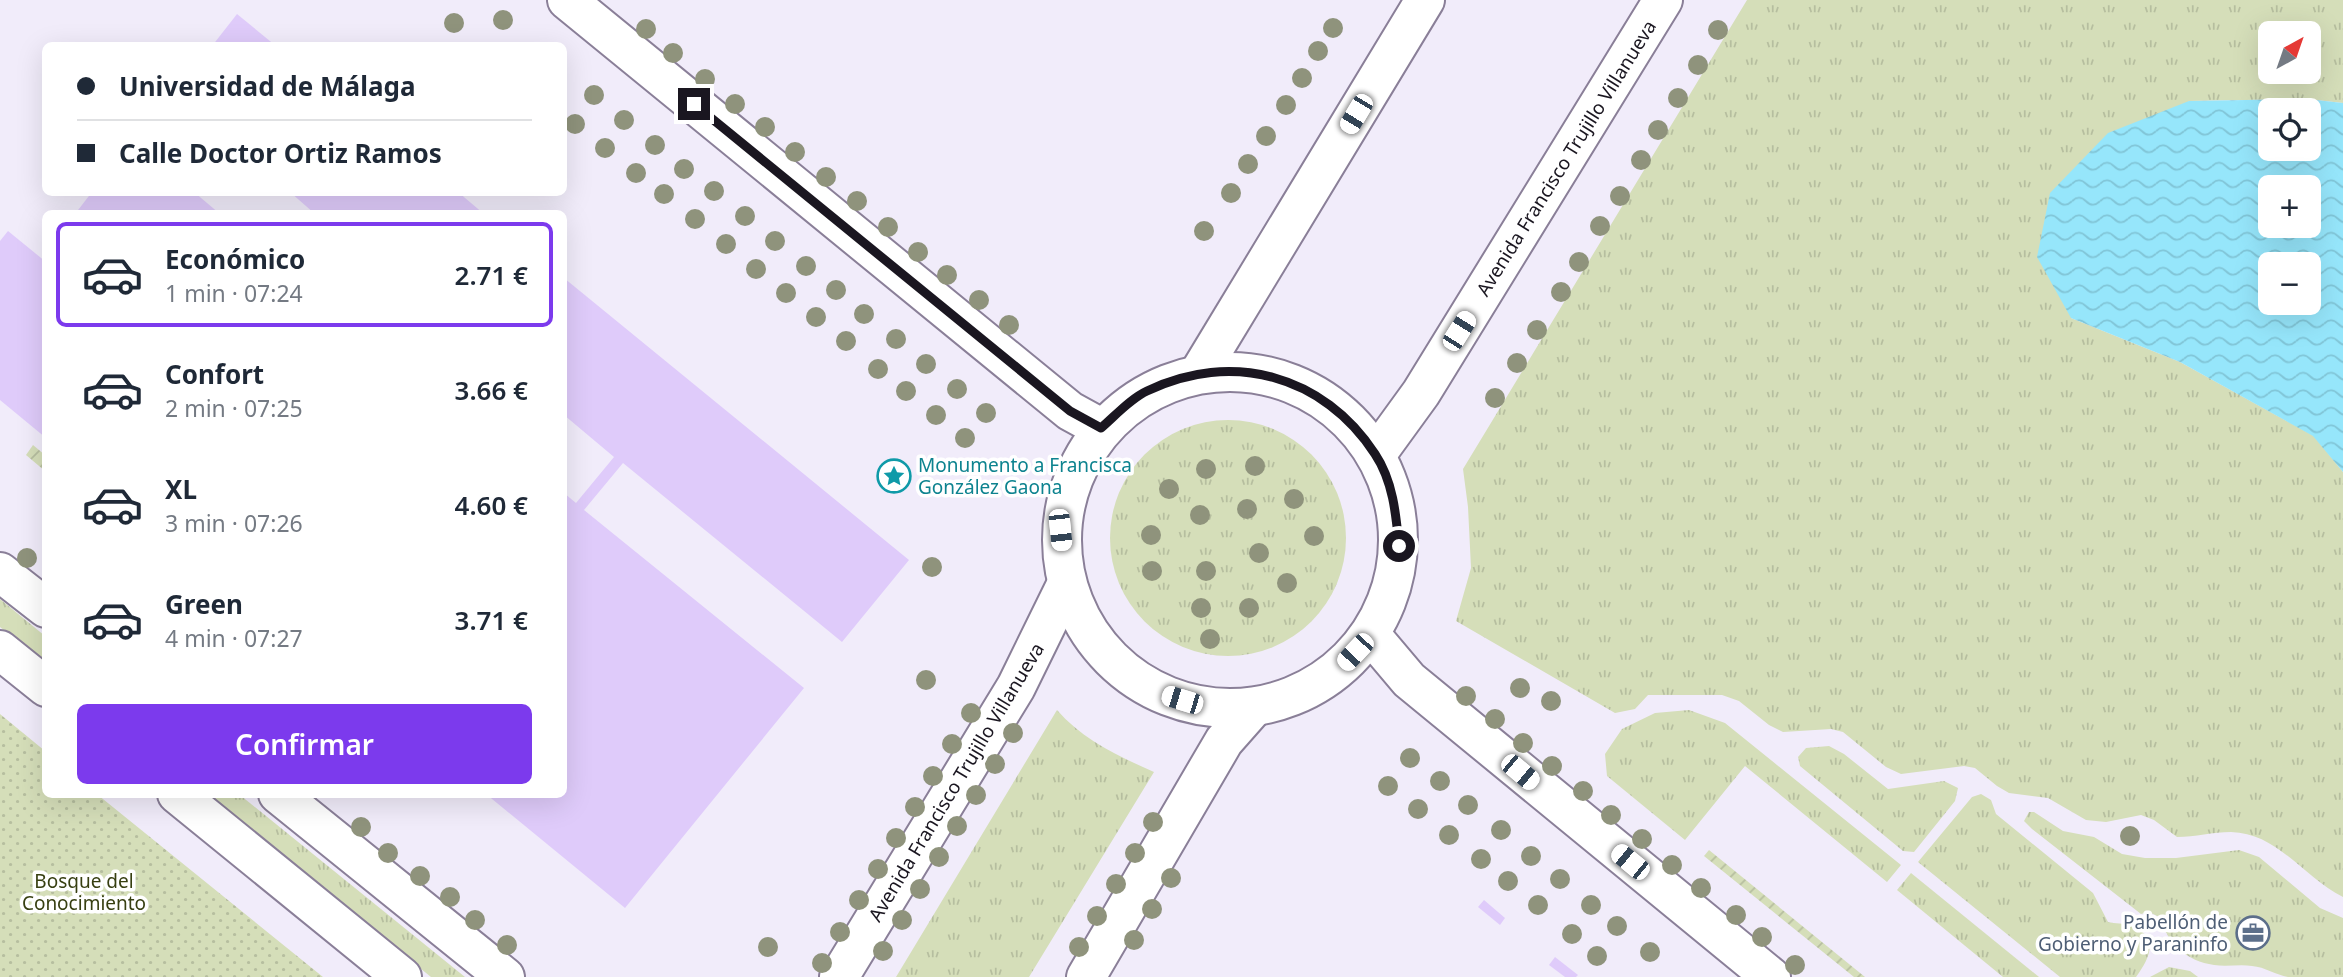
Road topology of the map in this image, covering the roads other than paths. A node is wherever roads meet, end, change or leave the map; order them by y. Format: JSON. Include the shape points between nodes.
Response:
{"nodes":[{"id":1,"x":567,"y":0,"type":"edge"},
{"id":2,"x":1425,"y":0,"type":"edge"},
{"id":3,"x":1662,"y":0,"type":"edge"},
{"id":4,"x":1199,"y":373,"type":"junction"},
{"id":5,"x":1101,"y":428,"type":"junction"},
{"id":6,"x":1376,"y":455,"type":"junction"},
{"id":7,"x":0,"y":572,"type":"edge"},
{"id":8,"x":1066,"y":585,"type":"junction"},
{"id":9,"x":42,"y":605,"type":"edge"},
{"id":10,"x":1371,"y":635,"type":"junction"},
{"id":11,"x":0,"y":650,"type":"edge"},
{"id":12,"x":42,"y":684,"type":"edge"},
{"id":13,"x":1255,"y":707,"type":"junction"},
{"id":14,"x":182,"y":798,"type":"edge"},
{"id":15,"x":283,"y":798,"type":"edge"},
{"id":16,"x":402,"y":977,"type":"edge"},
{"id":17,"x":505,"y":977,"type":"edge"},
{"id":18,"x":839,"y":977,"type":"edge"},
{"id":19,"x":1086,"y":977,"type":"edge"},
{"id":20,"x":1771,"y":977,"type":"edge"}],
"edges":[{"from":1,"to":5,"type":"street","via":[[1070,411]]},
{"from":2,"to":4,"type":"street"},
{"from":3,"to":6,"type":"street","name":"Avenida Francisco Trujillo Villanueva","via":[[1421,393]]},
{"from":4,"to":5,"type":"street","via":[[1145,392]]},
{"from":4,"to":6,"type":"street","via":[[1251,372],[1301,386],[1344,415]]},
{"from":5,"to":8,"type":"street","via":[[1069,489],[1060,530]]},
{"from":6,"to":10,"type":"street","via":[[1394,499],[1399,546],[1391,593]]},
{"from":7,"to":9,"type":"street"},
{"from":8,"to":13,"type":"street","via":[[1086,629],[1118,667],[1159,693],[1206,707]]},
{"from":8,"to":18,"type":"street","name":"Avenida Francisco Trujillo Villanueva","via":[[1016,687]]},
{"from":10,"to":13,"type":"street","via":[[1339,670],[1300,694]]},
{"from":10,"to":20,"type":"street","via":[[1409,681]]},
{"from":11,"to":12,"type":"street"},
{"from":13,"to":19,"type":"street","via":[[1224,741]]},
{"from":14,"to":16,"type":"street"},
{"from":15,"to":17,"type":"street"}]}
